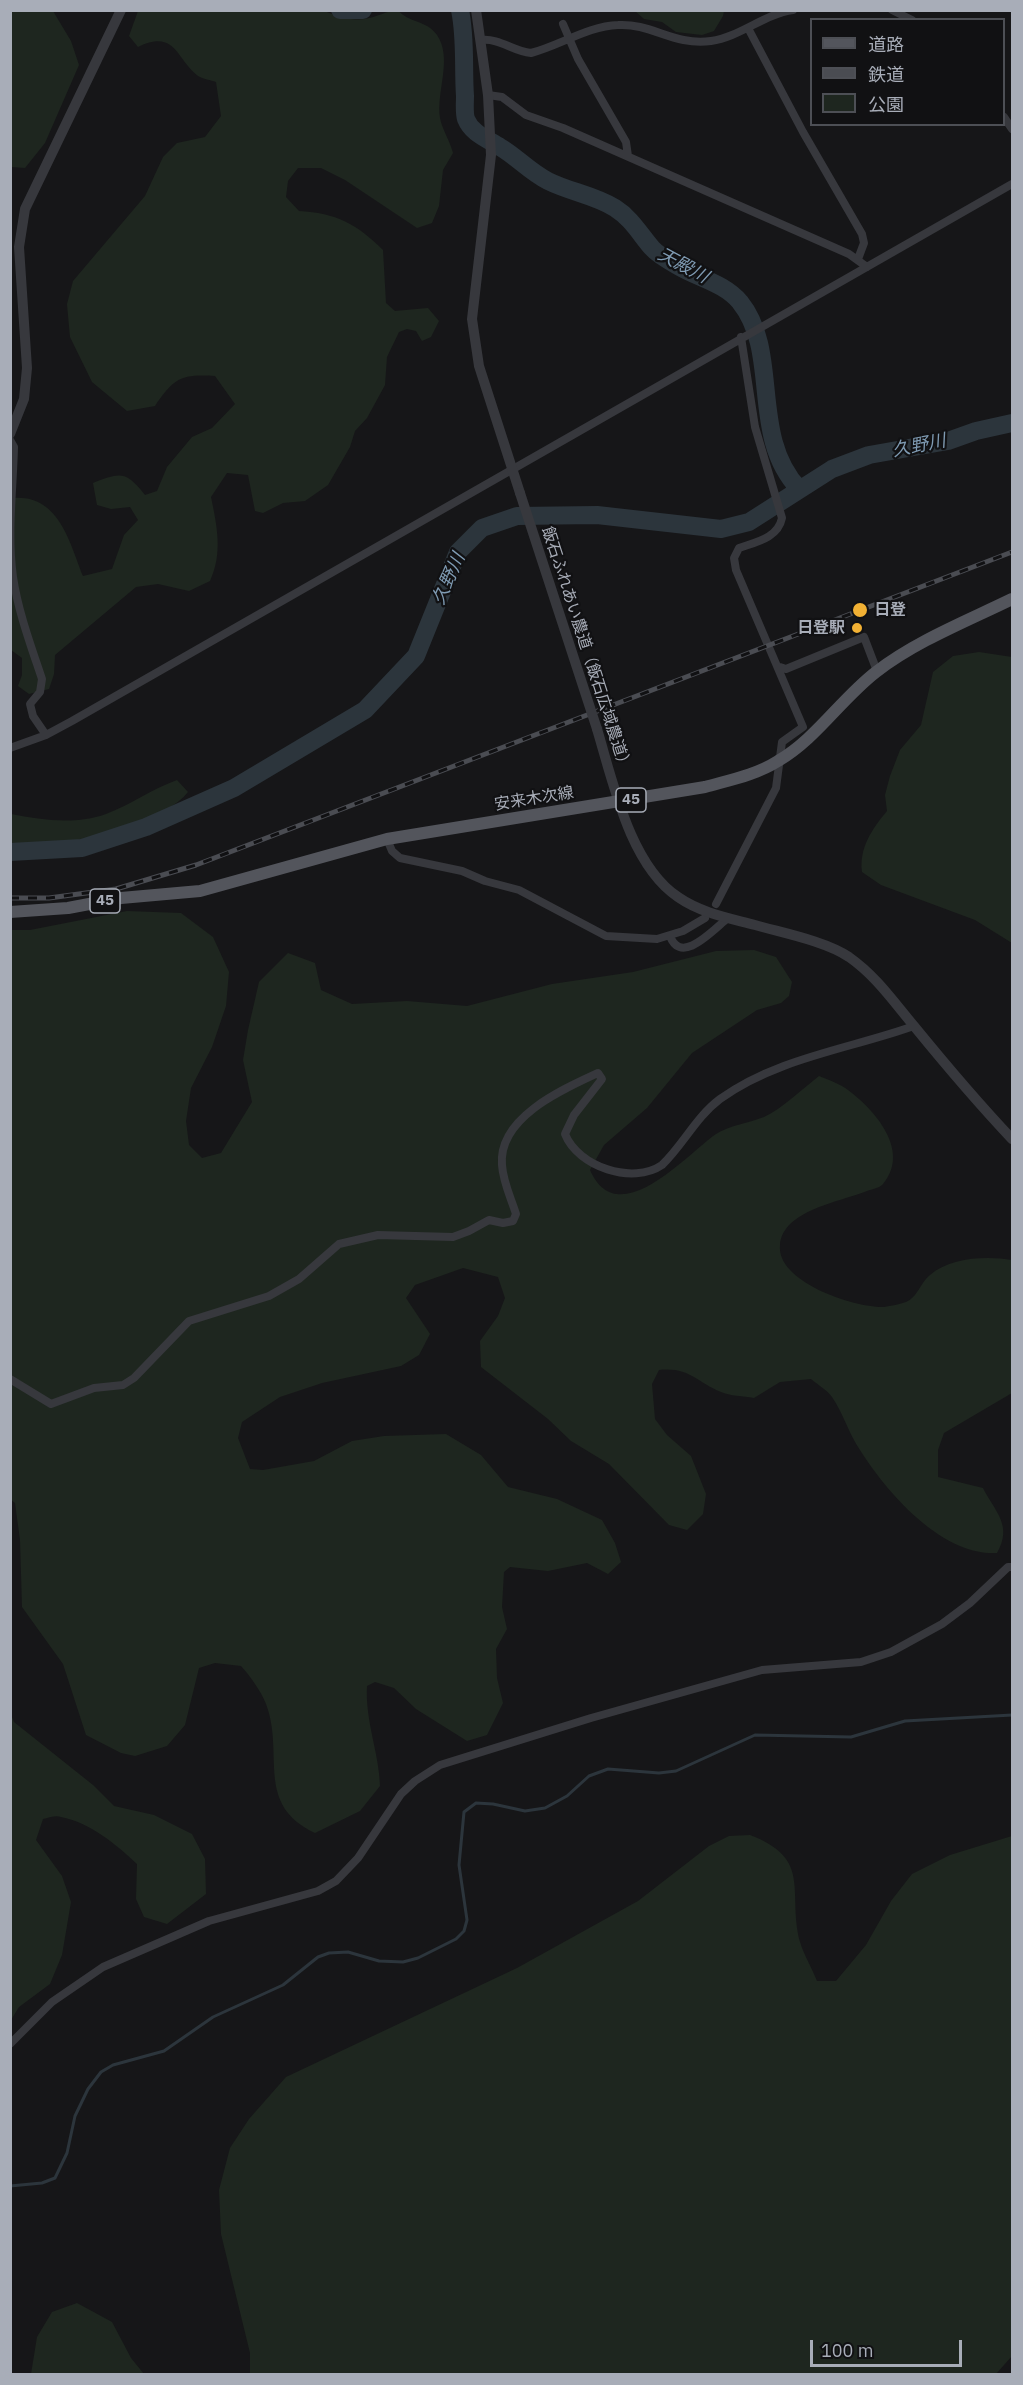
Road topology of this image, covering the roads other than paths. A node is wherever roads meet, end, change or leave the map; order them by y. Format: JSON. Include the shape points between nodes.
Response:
{"nodes":[{"id":1,"x":121,"y":10,"type":"edge"},
{"id":2,"x":476,"y":10,"type":"edge"},
{"id":3,"x":793,"y":10,"type":"edge"},
{"id":4,"x":892,"y":10,"type":"edge"},
{"id":5,"x":908,"y":18,"type":"edge"},
{"id":6,"x":563,"y":24,"type":"dead end"},
{"id":7,"x":748,"y":28,"type":"junction"},
{"id":8,"x":481,"y":40,"type":"junction"},
{"id":9,"x":570,"y":40,"type":"junction"},
{"id":10,"x":488,"y":95,"type":"junction"},
{"id":11,"x":628,"y":156,"type":"junction"},
{"id":12,"x":1012,"y":184,"type":"edge"},
{"id":13,"x":858,"y":259,"type":"junction"},
{"id":14,"x":867,"y":267,"type":"junction"},
{"id":15,"x":741,"y":337,"type":"junction"},
{"id":16,"x":10,"y":434,"type":"edge"},
{"id":17,"x":10,"y":440,"type":"edge"},
{"id":18,"x":512,"y":467,"type":"junction"},
{"id":19,"x":1012,"y":599,"type":"edge"},
{"id":20,"x":780,"y":667,"type":"junction"},
{"id":21,"x":877,"y":671,"type":"junction"},
{"id":22,"x":46,"y":735,"type":"junction"},
{"id":23,"x":10,"y":747,"type":"edge"},
{"id":24,"x":779,"y":761,"type":"junction"},
{"id":25,"x":620,"y":802,"type":"junction"},
{"id":26,"x":387,"y":839,"type":"junction"},
{"id":27,"x":716,"y":904,"type":"dead end"},
{"id":28,"x":10,"y":912,"type":"edge"},
{"id":29,"x":705,"y":918,"type":"dead end"},
{"id":30,"x":728,"y":918,"type":"junction"},
{"id":31,"x":670,"y":936,"type":"junction"},
{"id":32,"x":914,"y":1026,"type":"junction"},
{"id":33,"x":1012,"y":1139,"type":"edge"},
{"id":34,"x":10,"y":1379,"type":"edge"},
{"id":35,"x":1012,"y":1567,"type":"edge"},
{"id":36,"x":10,"y":2044,"type":"edge"}],
"edges":[{"from":1,"to":16,"type":"street","via":[[25,209],[19,247],[27,368],[24,399]]},
{"from":2,"to":8,"type":"street","name":"飯石ふれあい農道（飯石広域農道）"},
{"from":3,"to":7,"type":"street"},
{"from":4,"to":5,"type":"street"},
{"from":6,"to":9,"type":"street"},
{"from":7,"to":9,"type":"street","via":[[714,40],[687,42],[618,25]]},
{"from":7,"to":13,"type":"street","via":[[802,132],[862,234],[864,243]]},
{"from":8,"to":9,"type":"street","via":[[492,39],[519,52],[531,53]]},
{"from":8,"to":10,"type":"street","name":"飯石ふれあい農道（飯石広域農道）"},
{"from":9,"to":11,"type":"street","via":[[626,142]]},
{"from":10,"to":11,"type":"street","via":[[502,97],[526,115]]},
{"from":10,"to":18,"type":"street","name":"飯石ふれあい農道（飯石広域農道）","via":[[491,155],[472,319],[479,366]]},
{"from":11,"to":13,"type":"street"},
{"from":12,"to":14,"type":"street"},
{"from":13,"to":14,"type":"street"},
{"from":14,"to":15,"type":"street"},
{"from":15,"to":18,"type":"street"},
{"from":15,"to":20,"type":"street","via":[[752,411],[782,518],[773,535],[739,548],[734,558],[767,647]]},
{"from":17,"to":22,"type":"street","via":[[14,447],[13,574],[42,679],[40,692],[30,704]]},
{"from":18,"to":22,"type":"street"},
{"from":18,"to":25,"type":"street","name":"飯石ふれあい農道（飯石広域農道）","bridge":true},
{"from":19,"to":21,"type":"main road","name":"安来木次線","number":"45"},
{"from":20,"to":21,"type":"street","via":[[786,669],[864,637]]},
{"from":20,"to":24,"type":"street","via":[[803,727],[782,742]]},
{"from":21,"to":24,"type":"main road","name":"安来木次線","number":"45"},
{"from":22,"to":23,"type":"street"},
{"from":24,"to":25,"type":"main road","name":"安来木次線","number":"45","via":[[754,773],[705,787]]},
{"from":24,"to":27,"type":"street","via":[[776,788]]},
{"from":25,"to":26,"type":"main road","name":"安来木次線","number":"45"},
{"from":25,"to":30,"type":"street","name":"飯石ふれあい農道（飯石広域農道）","via":[[643,858],[658,879],[692,906]]},
{"from":26,"to":28,"type":"main road","name":"安来木次線","number":"45","via":[[200,891]]},
{"from":26,"to":31,"type":"street","via":[[400,858],[462,871],[519,890],[606,936]]},
{"from":29,"to":31,"type":"street"},
{"from":30,"to":31,"type":"street","via":[[686,948],[679,949]]},
{"from":30,"to":32,"type":"street","name":"飯石ふれあい農道（飯石広域農道）","via":[[846,955],[875,977]]},
{"from":32,"to":33,"type":"street","name":"飯石ふれあい農道（飯石広域農道）"},
{"from":32,"to":34,"type":"street","via":[[790,1063],[760,1076],[719,1100],[662,1165],[638,1174],[614,1171],[583,1156],[568,1142],[565,1134],[574,1116],[602,1079],[598,1073],[528,1113],[509,1131],[502,1164],[516,1214],[513,1221],[489,1220],[453,1237],[378,1235],[339,1244],[299,1279],[269,1296],[189,1321],[123,1385],[94,1388],[51,1404]]},
{"from":35,"to":36,"type":"street","via":[[942,1624],[891,1652],[861,1662],[762,1670],[440,1765],[401,1794],[358,1858],[336,1881],[318,1891],[209,1921],[103,1967],[52,2002]]}]}
